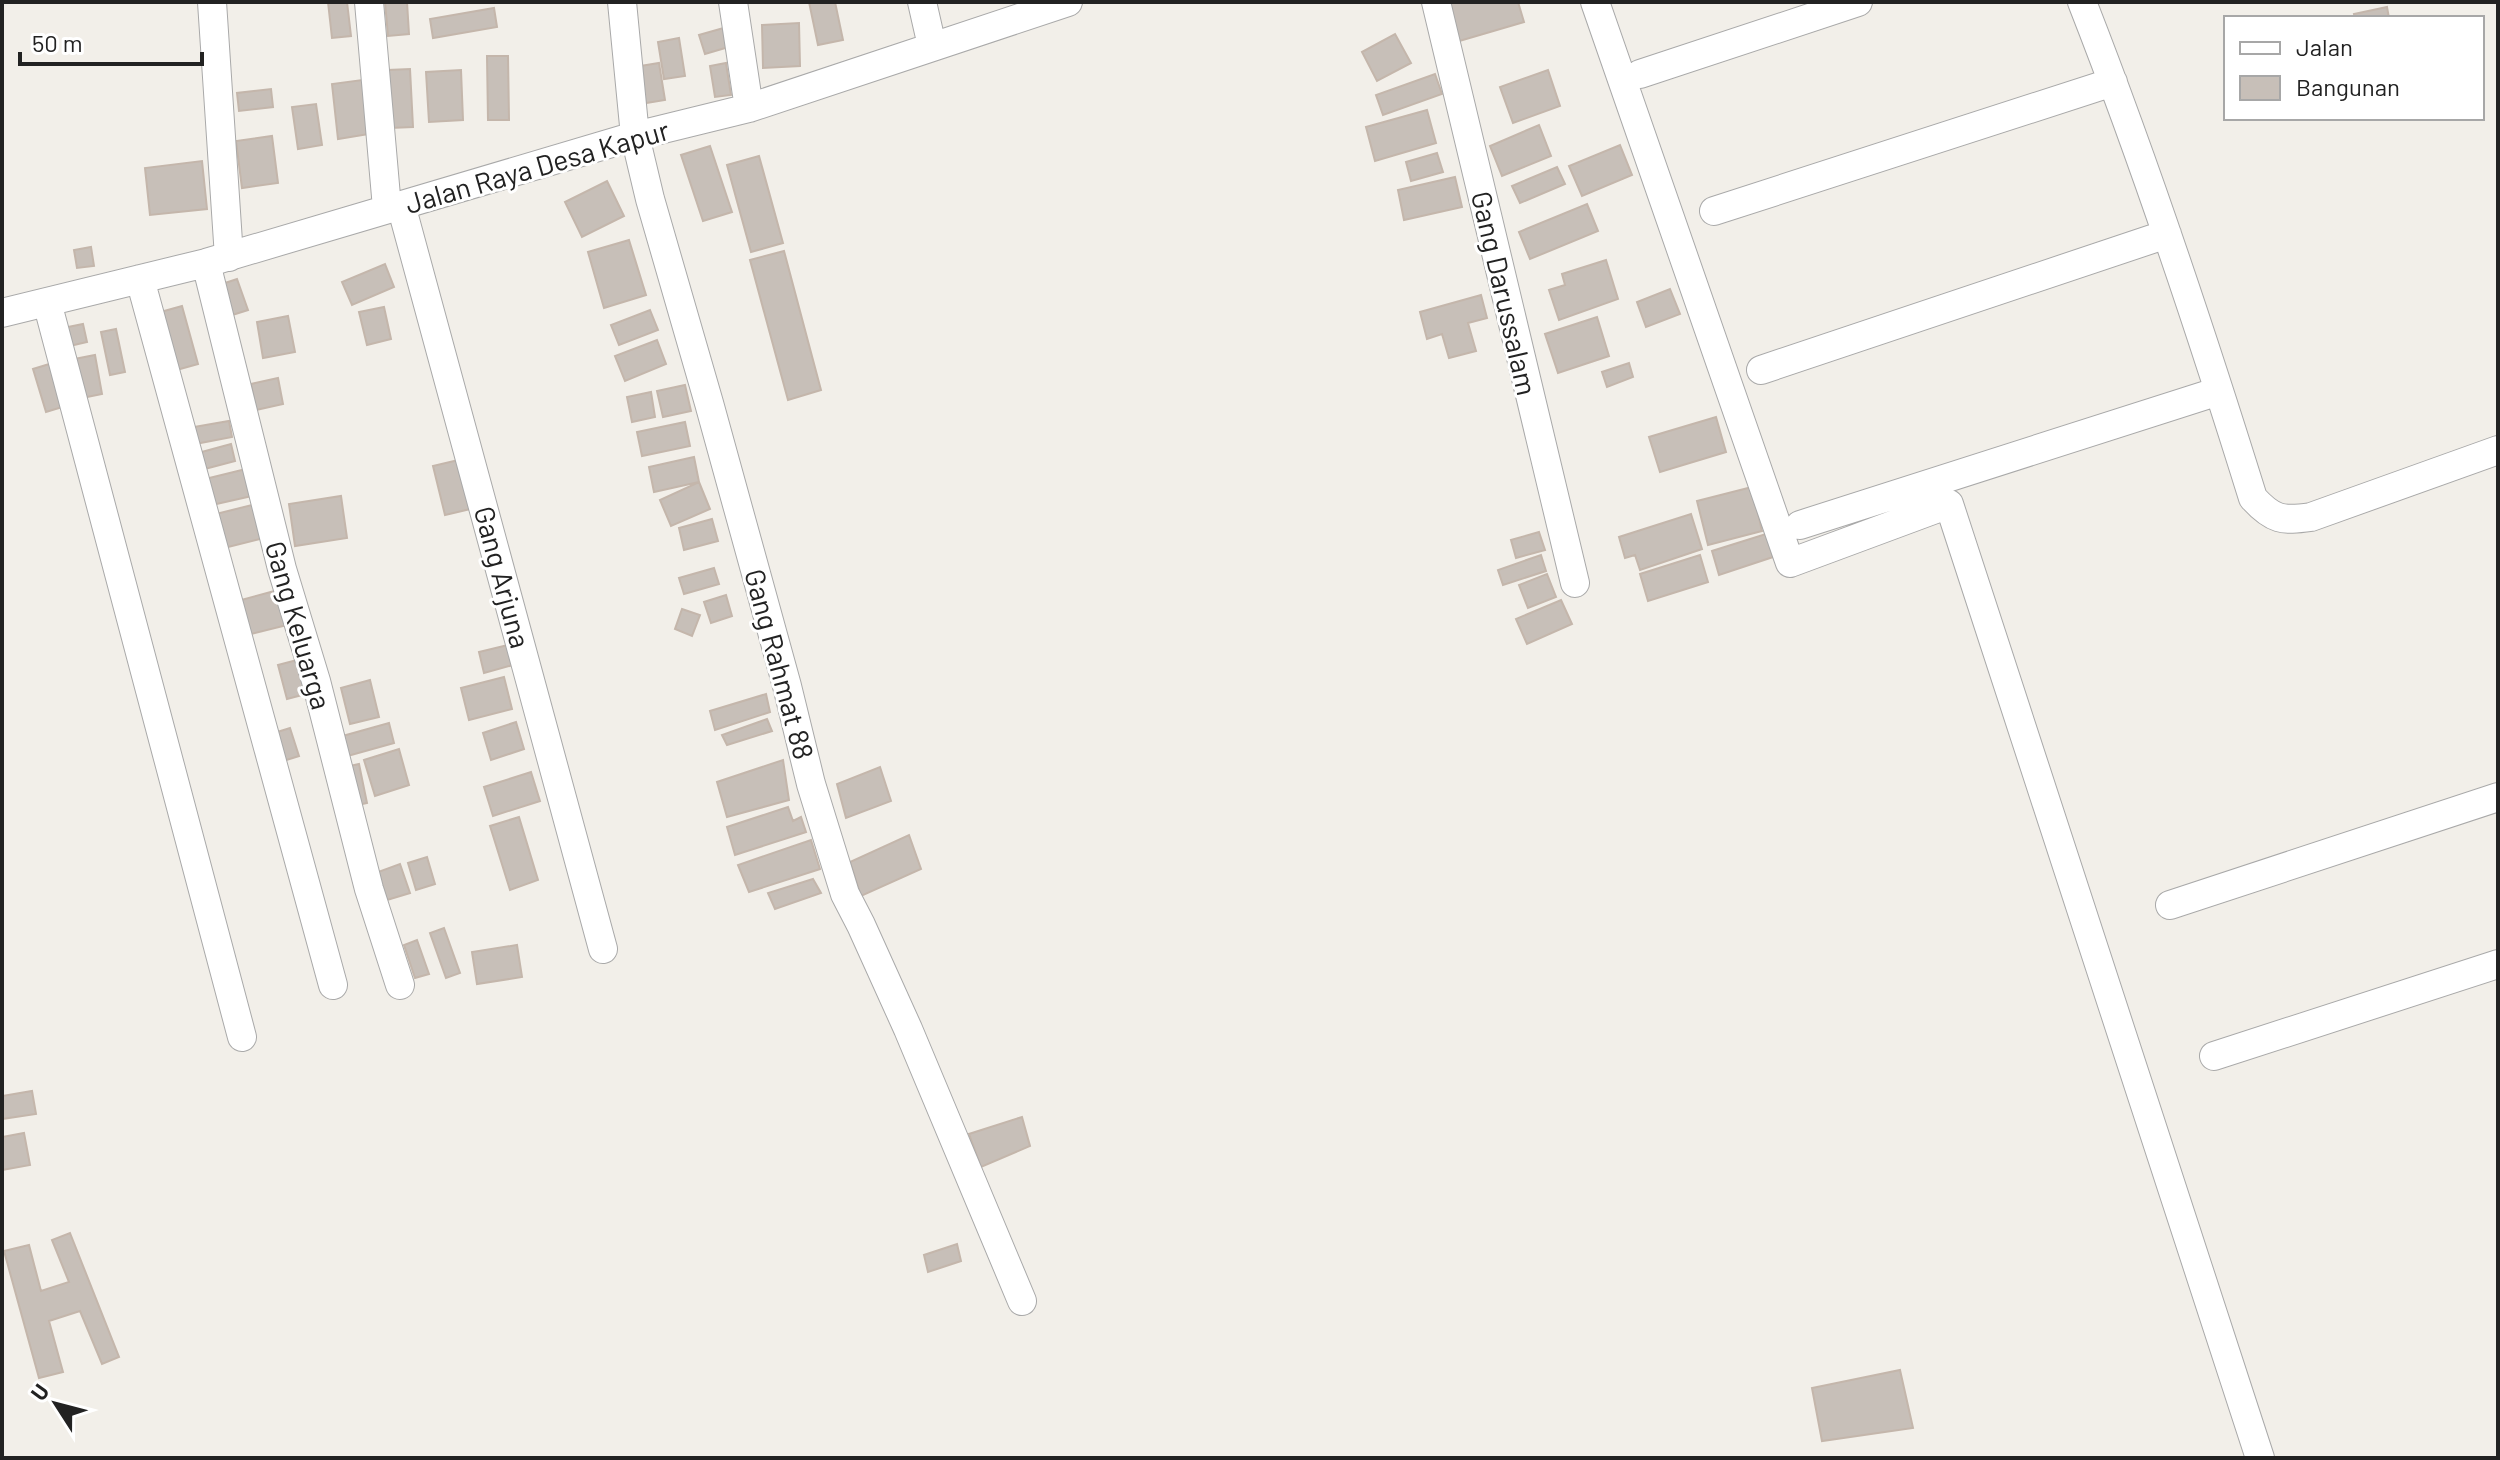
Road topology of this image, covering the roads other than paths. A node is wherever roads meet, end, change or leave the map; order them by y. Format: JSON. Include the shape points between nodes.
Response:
{"nodes":[{"id":1,"x":212,"y":2,"type":"edge"},
{"id":2,"x":369,"y":2,"type":"edge"},
{"id":3,"x":622,"y":2,"type":"edge"},
{"id":4,"x":733,"y":2,"type":"edge"},
{"id":5,"x":922,"y":2,"type":"edge"},
{"id":6,"x":1068,"y":2,"type":"edge"},
{"id":7,"x":1436,"y":2,"type":"edge"},
{"id":8,"x":1595,"y":2,"type":"edge"},
{"id":9,"x":1858,"y":2,"type":"edge"},
{"id":10,"x":2082,"y":2,"type":"edge"},
{"id":11,"x":932,"y":46,"type":"junction"},
{"id":12,"x":1640,"y":74,"type":"dead end"},
{"id":13,"x":2113,"y":82,"type":"junction"},
{"id":14,"x":749,"y":108,"type":"junction"},
{"id":15,"x":635,"y":136,"type":"junction"},
{"id":16,"x":394,"y":207,"type":"junction"},
{"id":17,"x":1714,"y":211,"type":"dead end"},
{"id":18,"x":2167,"y":234,"type":"junction"},
{"id":19,"x":218,"y":260,"type":"junction"},
{"id":20,"x":140,"y":279,"type":"junction"},
{"id":21,"x":47,"y":302,"type":"junction"},
{"id":22,"x":2,"y":313,"type":"edge"},
{"id":23,"x":1761,"y":370,"type":"dead end"},
{"id":24,"x":2219,"y":391,"type":"junction"},
{"id":25,"x":2498,"y":450,"type":"edge"},
{"id":26,"x":1800,"y":525,"type":"dead end"},
{"id":27,"x":1575,"y":583,"type":"dead end"},
{"id":28,"x":2498,"y":797,"type":"edge"},
{"id":29,"x":2170,"y":905,"type":"dead end"},
{"id":30,"x":603,"y":949,"type":"dead end"},
{"id":31,"x":2498,"y":964,"type":"edge"},
{"id":32,"x":333,"y":985,"type":"dead end"},
{"id":33,"x":400,"y":985,"type":"dead end"},
{"id":34,"x":242,"y":1037,"type":"dead end"},
{"id":35,"x":2214,"y":1056,"type":"dead end"},
{"id":36,"x":1022,"y":1301,"type":"dead end"},
{"id":37,"x":2260,"y":1458,"type":"edge"}],
"edges":[{"from":1,"to":19,"type":"street","name":"Gang Keluarga"},
{"from":2,"to":16,"type":"street","name":"Gang Arjuna"},
{"from":3,"to":15,"type":"street","name":"Gang Rahmat 88"},
{"from":4,"to":14,"type":"street"},
{"from":5,"to":11,"type":"street"},
{"from":6,"to":11,"type":"street","name":"Jalan Raya Desa Kapur"},
{"from":7,"to":27,"type":"street","name":"Gang Darussalam"},
{"from":8,"to":37,"type":"street","via":[[1790,563],[1949,504]]},
{"from":9,"to":12,"type":"street"},
{"from":10,"to":13,"type":"street"},
{"from":11,"to":14,"type":"street","name":"Jalan Raya Desa Kapur"},
{"from":13,"to":17,"type":"street"},
{"from":13,"to":18,"type":"street"},
{"from":14,"to":15,"type":"street","name":"Jalan Raya Desa Kapur"},
{"from":15,"to":16,"type":"street","name":"Jalan Raya Desa Kapur"},
{"from":15,"to":36,"type":"street","name":"Gang Rahmat 88","via":[[845,894]]},
{"from":16,"to":19,"type":"street","name":"Jalan Raya Desa Kapur"},
{"from":16,"to":30,"type":"street","name":"Gang Arjuna"},
{"from":18,"to":23,"type":"street"},
{"from":18,"to":24,"type":"street"},
{"from":19,"to":20,"type":"street","name":"Jalan Raya Desa Kapur"},
{"from":19,"to":33,"type":"street","name":"Gang Keluarga","via":[[282,569]]},
{"from":20,"to":21,"type":"street","name":"Jalan Raya Desa Kapur"},
{"from":20,"to":32,"type":"street"},
{"from":21,"to":22,"type":"street","name":"Jalan Raya Desa Kapur"},
{"from":21,"to":34,"type":"street"},
{"from":24,"to":25,"type":"street","via":[[2253,498],[2267,513],[2289,521]]},
{"from":24,"to":26,"type":"street"},
{"from":28,"to":29,"type":"street"},
{"from":31,"to":35,"type":"street"}]}
